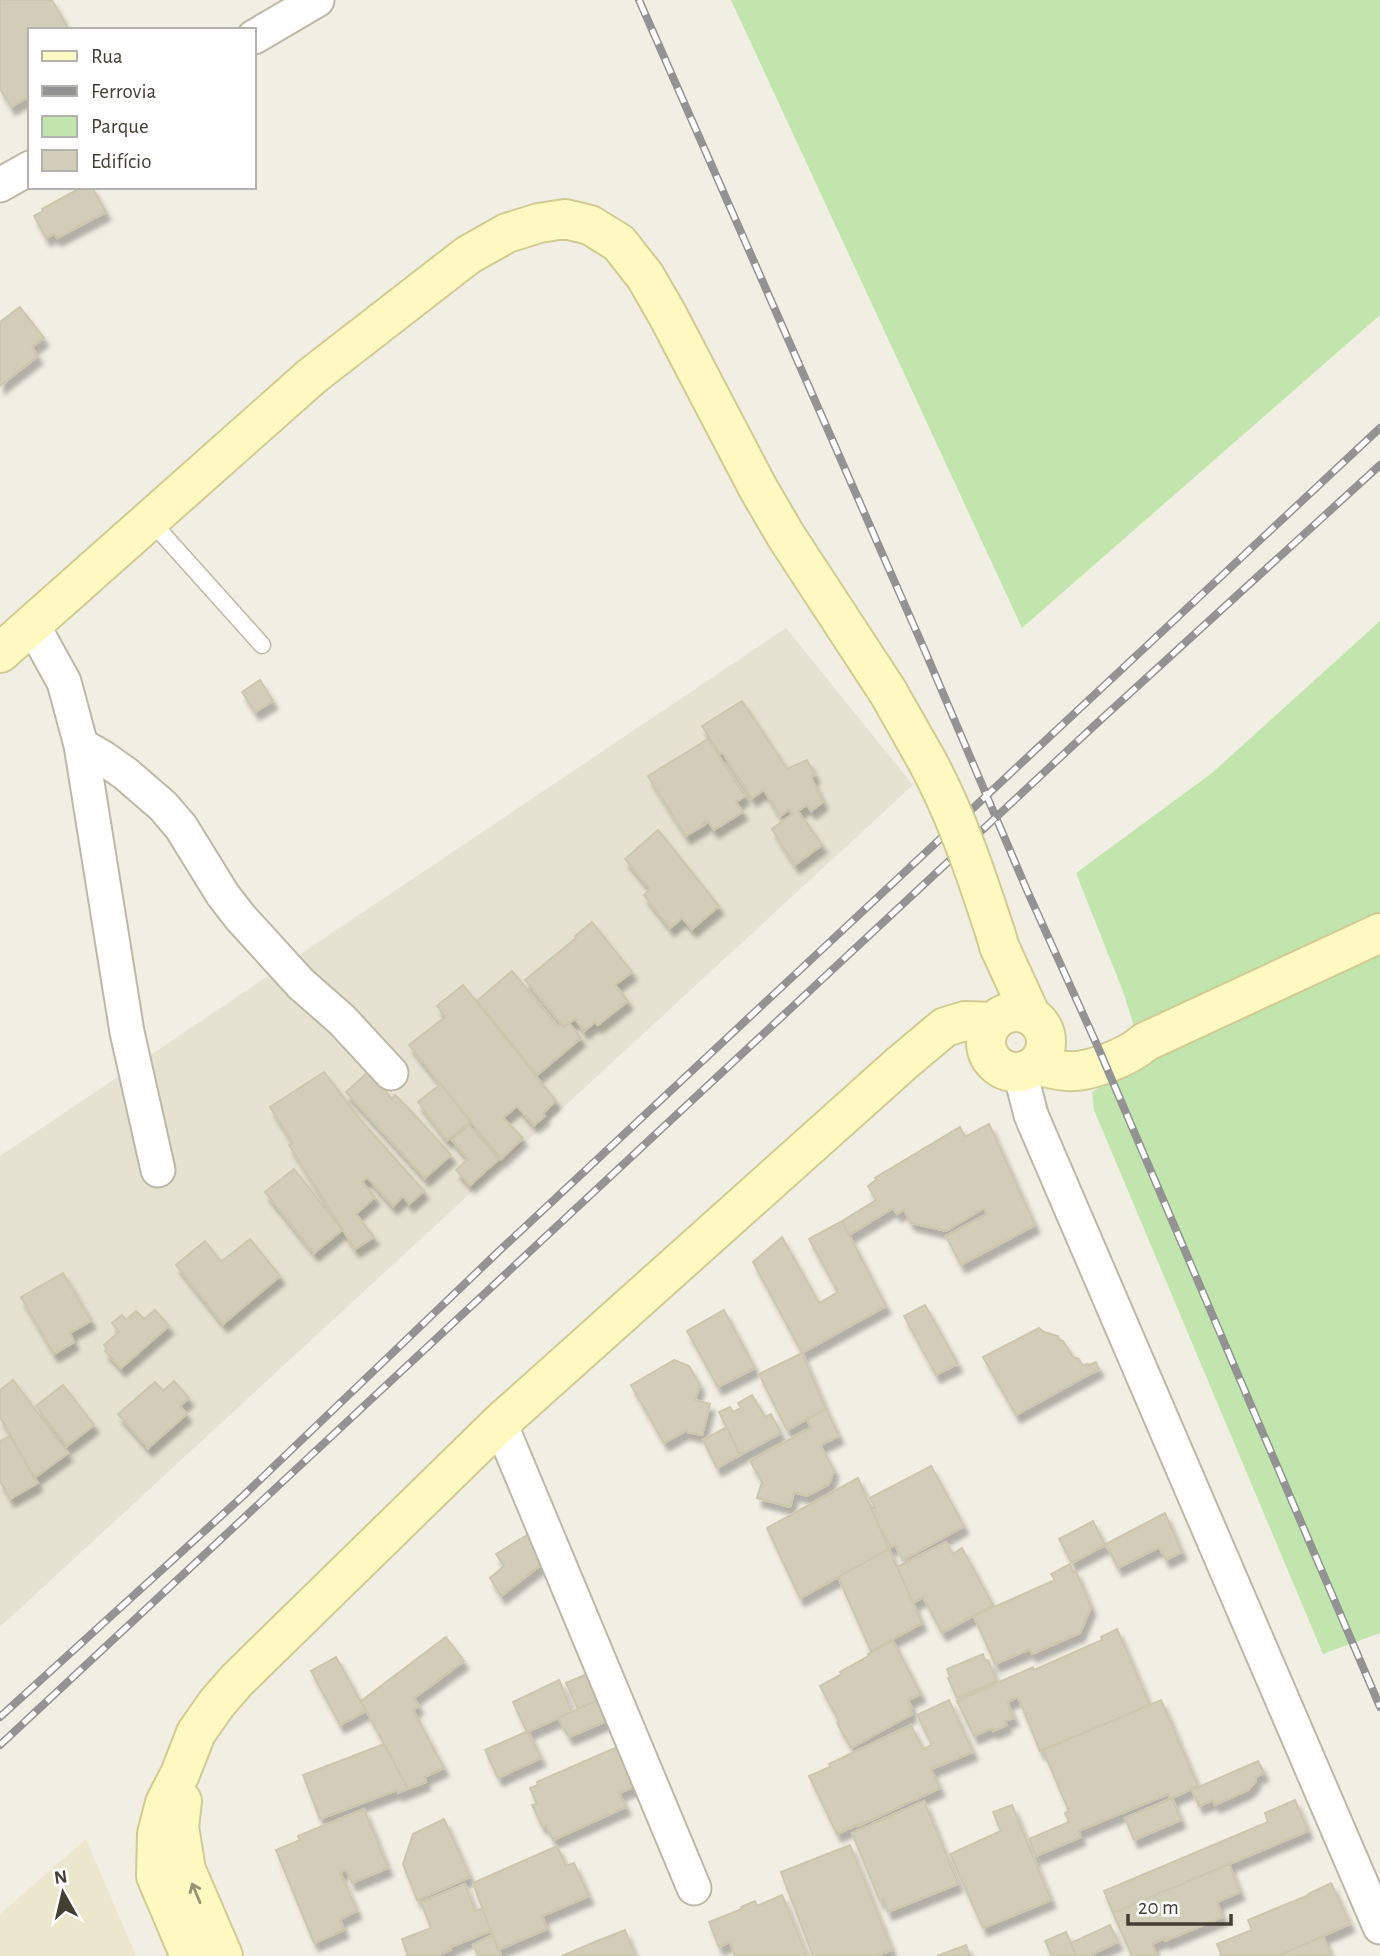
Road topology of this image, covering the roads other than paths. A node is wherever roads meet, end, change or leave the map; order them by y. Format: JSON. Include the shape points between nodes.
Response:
{"nodes":[{"id":1,"x":317,"y":0,"type":"edge"},
{"id":2,"x":256,"y":36,"type":"edge"},
{"id":3,"x":28,"y":168,"type":"edge"},
{"id":4,"x":0,"y":185,"type":"edge"},
{"id":5,"x":150,"y":520,"type":"junction"},
{"id":6,"x":32,"y":624,"type":"junction"},
{"id":7,"x":262,"y":645,"type":"dead end"},
{"id":8,"x":0,"y":653,"type":"edge"},
{"id":9,"x":81,"y":745,"type":"junction"},
{"id":10,"x":1380,"y":933,"type":"edge"},
{"id":11,"x":1016,"y":1040,"type":"junction"},
{"id":12,"x":391,"y":1073,"type":"dead end"},
{"id":13,"x":158,"y":1170,"type":"dead end"},
{"id":14,"x":500,"y":1423,"type":"junction"},
{"id":15,"x":180,"y":1774,"type":"junction"},
{"id":16,"x":694,"y":1888,"type":"dead end"},
{"id":17,"x":1380,"y":1927,"type":"edge"},
{"id":18,"x":190,"y":1956,"type":"edge"},
{"id":19,"x":223,"y":1956,"type":"edge"}],
"edges":[{"from":1,"to":2,"type":"street"},
{"from":3,"to":4,"type":"street"},
{"from":5,"to":6,"type":"main road"},
{"from":5,"to":7,"type":"lane"},
{"from":5,"to":11,"type":"main road","bridge":true,"via":[[312,376],[468,255],[507,233],[539,223],[565,219],[590,225],[619,243],[645,276],[758,488],[888,692],[946,796],[998,941]]},
{"from":6,"to":8,"type":"main road"},
{"from":6,"to":9,"type":"street","via":[[64,682]]},
{"from":9,"to":12,"type":"street","via":[[127,774],[163,806],[240,917]]},
{"from":9,"to":13,"type":"street","via":[[127,1032]]},
{"from":10,"to":11,"type":"main road","via":[[1105,1064],[1070,1072]]},
{"from":11,"to":14,"type":"main road","via":[[965,1021],[945,1027]]},
{"from":11,"to":17,"type":"street","via":[[1031,1115]]},
{"from":14,"to":15,"type":"main road","via":[[216,1703],[196,1734]]},
{"from":14,"to":16,"type":"street"},
{"from":15,"to":18,"type":"main road","via":[[165,1803],[157,1834],[156,1876]]},
{"from":19,"to":15,"type":"main road","one_way":true,"via":[[186,1870],[179,1827]]}]}
